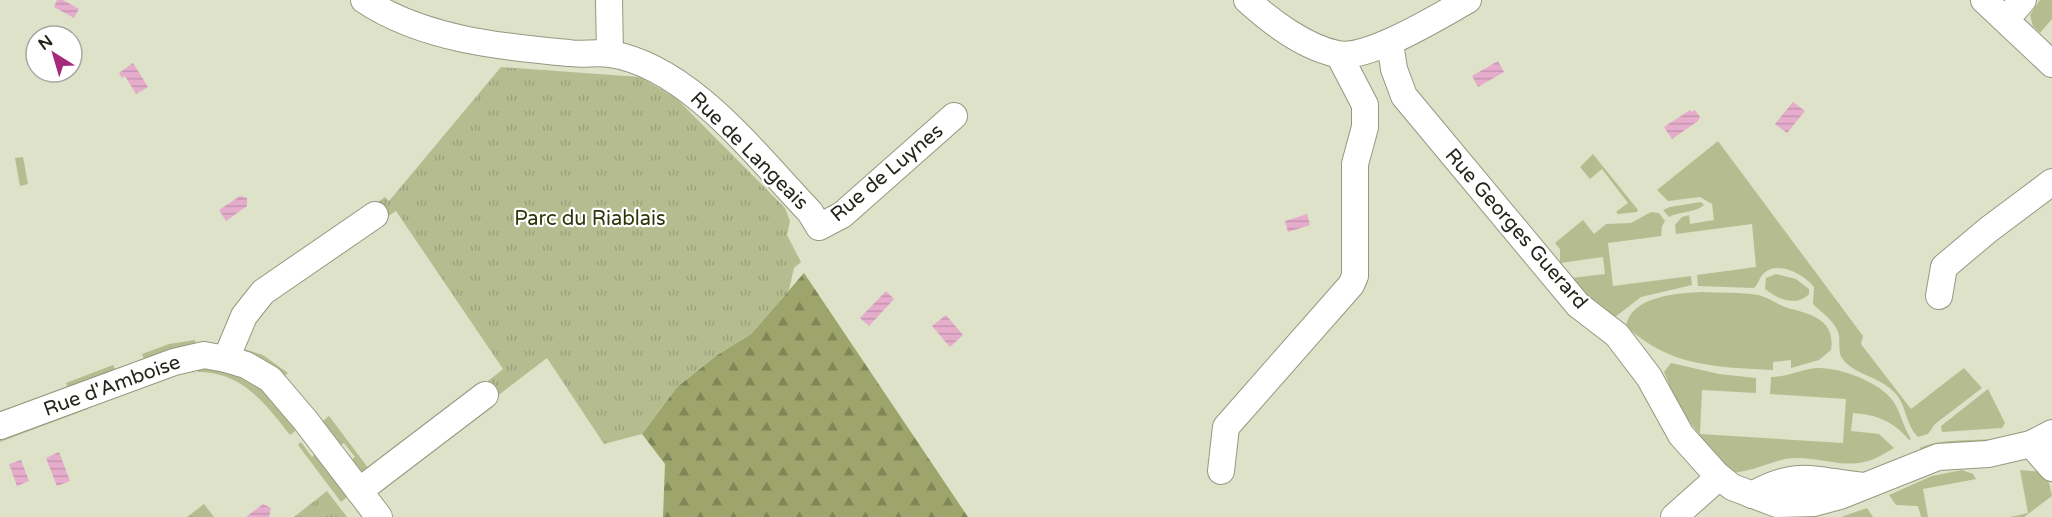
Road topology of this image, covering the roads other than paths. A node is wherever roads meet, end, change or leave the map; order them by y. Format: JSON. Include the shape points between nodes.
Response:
{"nodes":[{"id":1,"x":364,"y":0,"type":"edge"},
{"id":2,"x":609,"y":0,"type":"edge"},
{"id":3,"x":1247,"y":0,"type":"edge"},
{"id":4,"x":1468,"y":0,"type":"edge"},
{"id":5,"x":1984,"y":0,"type":"edge"},
{"id":6,"x":2023,"y":0,"type":"edge"},
{"id":7,"x":2006,"y":19,"type":"junction"},
{"id":8,"x":1390,"y":43,"type":"junction"},
{"id":9,"x":610,"y":54,"type":"junction"},
{"id":10,"x":1339,"y":55,"type":"junction"},
{"id":11,"x":2052,"y":64,"type":"edge"},
{"id":12,"x":954,"y":116,"type":"dead end"},
{"id":13,"x":2052,"y":182,"type":"edge"},
{"id":14,"x":375,"y":215,"type":"dead end"},
{"id":15,"x":819,"y":227,"type":"joint"},
{"id":16,"x":1939,"y":296,"type":"dead end"},
{"id":17,"x":226,"y":358,"type":"junction"},
{"id":18,"x":485,"y":395,"type":"dead end"},
{"id":19,"x":0,"y":426,"type":"edge"},
{"id":20,"x":2041,"y":439,"type":"edge"},
{"id":21,"x":2052,"y":468,"type":"edge"},
{"id":22,"x":1221,"y":471,"type":"dead end"},
{"id":23,"x":1719,"y":477,"type":"junction"},
{"id":24,"x":359,"y":491,"type":"junction"},
{"id":25,"x":379,"y":517,"type":"edge"},
{"id":26,"x":1674,"y":517,"type":"edge"}],
"edges":[{"from":1,"to":9,"type":"street","name":"Rue de Langeais","via":[[406,21],[494,45]]},
{"from":2,"to":9,"type":"street"},
{"from":3,"to":10,"type":"street","via":[[1308,43]]},
{"from":4,"to":8,"type":"street"},
{"from":5,"to":7,"type":"street"},
{"from":6,"to":7,"type":"street"},
{"from":7,"to":11,"type":"street"},
{"from":8,"to":10,"type":"street"},
{"from":8,"to":23,"type":"street","name":"Rue Georges Guerard","via":[[1404,96],[1578,305],[1617,335],[1649,378],[1681,435]]},
{"from":9,"to":15,"type":"street","name":"Rue de Langeais","via":[[665,74],[694,92],[810,212]]},
{"from":10,"to":22,"type":"street","via":[[1365,105],[1365,128],[1354,164],[1355,276],[1226,428]]},
{"from":12,"to":15,"type":"street","name":"Rue de Luynes","via":[[842,215]]},
{"from":13,"to":16,"type":"street","via":[[1944,267]]},
{"from":14,"to":17,"type":"street","via":[[263,292],[244,316]]},
{"from":17,"to":19,"type":"street","name":"Rue d'Amboise","via":[[204,355],[174,362]]},
{"from":17,"to":24,"type":"street","name":"Rue d'Amboise","via":[[270,379]]},
{"from":18,"to":24,"type":"street"},
{"from":20,"to":21,"type":"street"},
{"from":20,"to":23,"type":"street","name":"Rue Georges Guerard","via":[[1988,454],[1938,457],[1866,486],[1826,478],[1788,479],[1771,484],[1758,498]]},
{"from":23,"to":26,"type":"street"},
{"from":24,"to":25,"type":"street","name":"Rue d'Amboise"}]}
